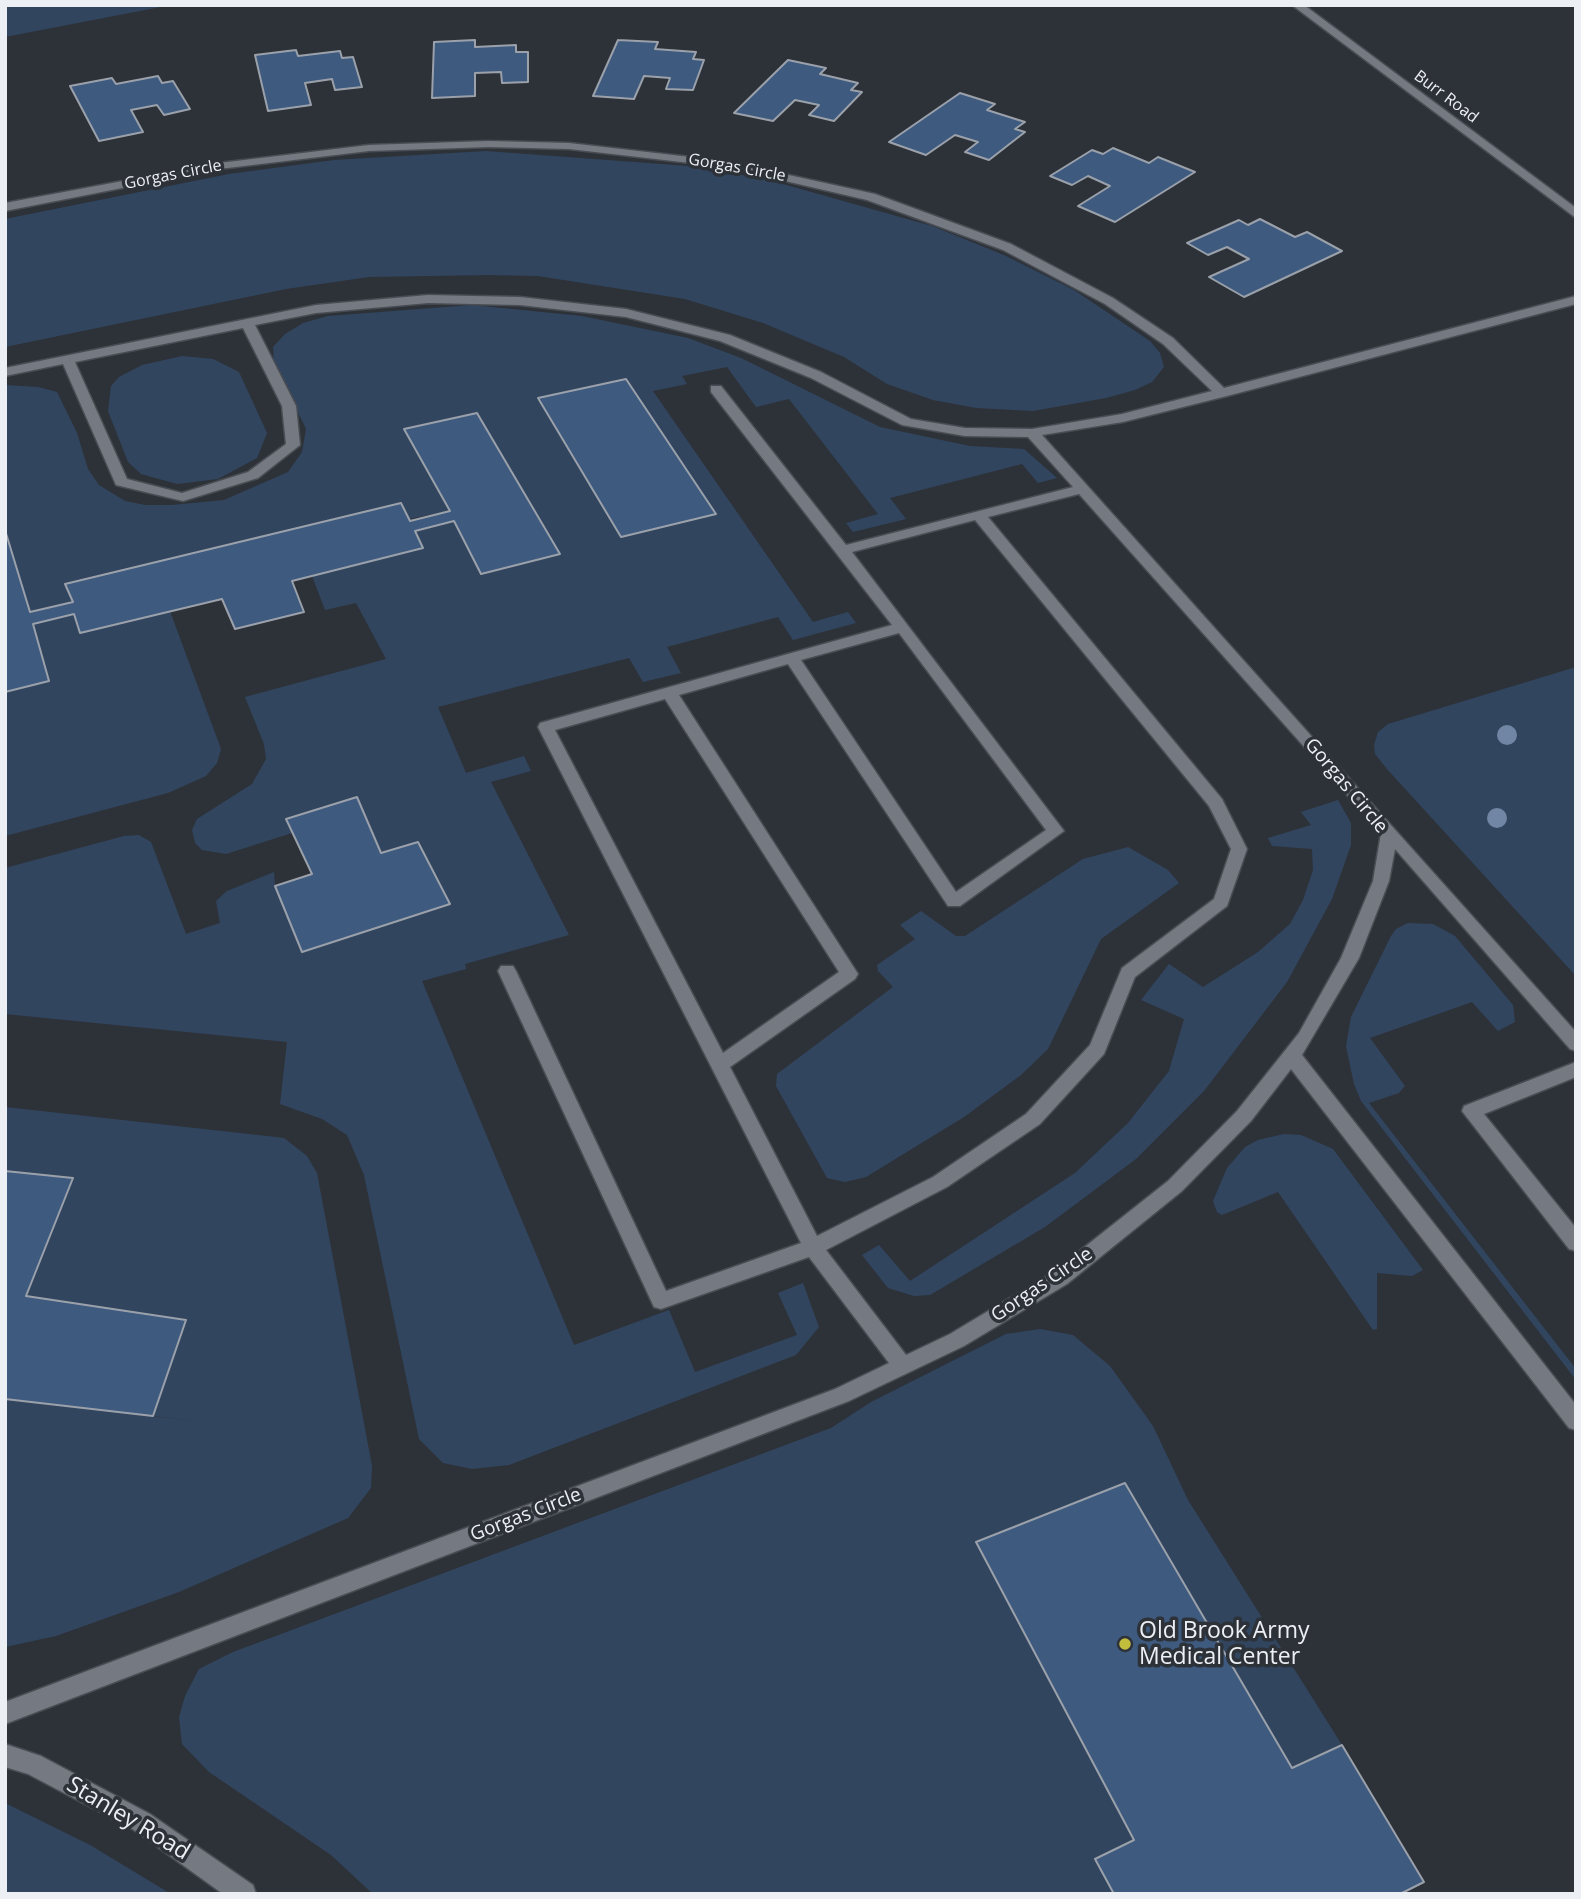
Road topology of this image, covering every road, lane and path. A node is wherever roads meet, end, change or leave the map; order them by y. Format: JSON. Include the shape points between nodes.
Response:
{"nodes":[{"id":1,"x":1297,"y":5,"type":"edge"},
{"id":2,"x":5,"y":207,"type":"edge"},
{"id":3,"x":1576,"y":214,"type":"edge"},
{"id":4,"x":1576,"y":300,"type":"edge"},
{"id":5,"x":247,"y":322,"type":"junction"},
{"id":6,"x":67,"y":359,"type":"junction"},
{"id":7,"x":5,"y":372,"type":"edge"},
{"id":8,"x":716,"y":389,"type":"dead end"},
{"id":9,"x":1222,"y":393,"type":"junction"},
{"id":10,"x":1032,"y":433,"type":"junction"},
{"id":11,"x":1082,"y":489,"type":"junction"},
{"id":12,"x":979,"y":516,"type":"junction"},
{"id":13,"x":843,"y":550,"type":"junction"},
{"id":14,"x":902,"y":627,"type":"junction"},
{"id":15,"x":792,"y":658,"type":"junction"},
{"id":16,"x":669,"y":692,"type":"junction"},
{"id":17,"x":1390,"y":832,"type":"junction"},
{"id":18,"x":507,"y":971,"type":"dead end"},
{"id":19,"x":1576,"y":1044,"type":"edge"},
{"id":20,"x":1291,"y":1055,"type":"junction"},
{"id":21,"x":720,"y":1065,"type":"junction"},
{"id":22,"x":1576,"y":1069,"type":"edge"},
{"id":23,"x":1576,"y":1243,"type":"edge"},
{"id":24,"x":813,"y":1247,"type":"junction"},
{"id":25,"x":903,"y":1366,"type":"junction"},
{"id":26,"x":1576,"y":1421,"type":"edge"},
{"id":27,"x":5,"y":1713,"type":"edge"},
{"id":28,"x":5,"y":1755,"type":"edge"},
{"id":29,"x":244,"y":1894,"type":"edge"}],
"edges":[{"from":1,"to":3,"type":"street","name":"Burr Road"},
{"from":2,"to":9,"type":"street","name":"Gorgas Circle","via":[[219,166],[369,148],[569,146],[725,164],[871,197],[1007,247],[1070,279],[1158,334]]},
{"from":4,"to":9,"type":"street"},
{"from":5,"to":6,"type":"street"},
{"from":5,"to":6,"type":"street","via":[[289,406],[293,445],[253,475],[183,497],[121,482]]},
{"from":5,"to":10,"type":"street","via":[[316,309],[428,299],[574,305],[725,338],[816,375],[907,422],[965,432]]},
{"from":6,"to":7,"type":"street"},
{"from":8,"to":13,"type":"street"},
{"from":9,"to":10,"type":"street","via":[[1123,418]]},
{"from":10,"to":11,"type":"street","name":"Gorgas Circle"},
{"from":11,"to":12,"type":"street"},
{"from":11,"to":17,"type":"street","name":"Gorgas Circle"},
{"from":12,"to":13,"type":"street"},
{"from":12,"to":24,"type":"street","via":[[1216,803],[1239,849],[1221,902],[1128,974],[1098,1049],[1033,1119],[940,1182]]},
{"from":13,"to":14,"type":"street"},
{"from":14,"to":15,"type":"street"},
{"from":14,"to":15,"type":"street","via":[[1056,831],[954,902]]},
{"from":15,"to":16,"type":"street"},
{"from":16,"to":21,"type":"street","via":[[849,974]]},
{"from":16,"to":21,"type":"street","via":[[546,727]]},
{"from":17,"to":19,"type":"street"},
{"from":17,"to":20,"type":"street","name":"Gorgas Circle","via":[[1381,880],[1350,958]]},
{"from":18,"to":24,"type":"street","via":[[661,1301]]},
{"from":20,"to":25,"type":"street","name":"Gorgas Circle","via":[[1244,1116],[1175,1186],[1060,1278],[957,1340]]},
{"from":20,"to":26,"type":"street"},
{"from":21,"to":24,"type":"street"},
{"from":22,"to":23,"type":"street","via":[[1471,1111]]},
{"from":24,"to":25,"type":"street"},
{"from":25,"to":27,"type":"street","name":"Gorgas Circle","via":[[842,1395]]},
{"from":28,"to":29,"type":"street","name":"Stanley Road","via":[[33,1764],[142,1822]]}]}
